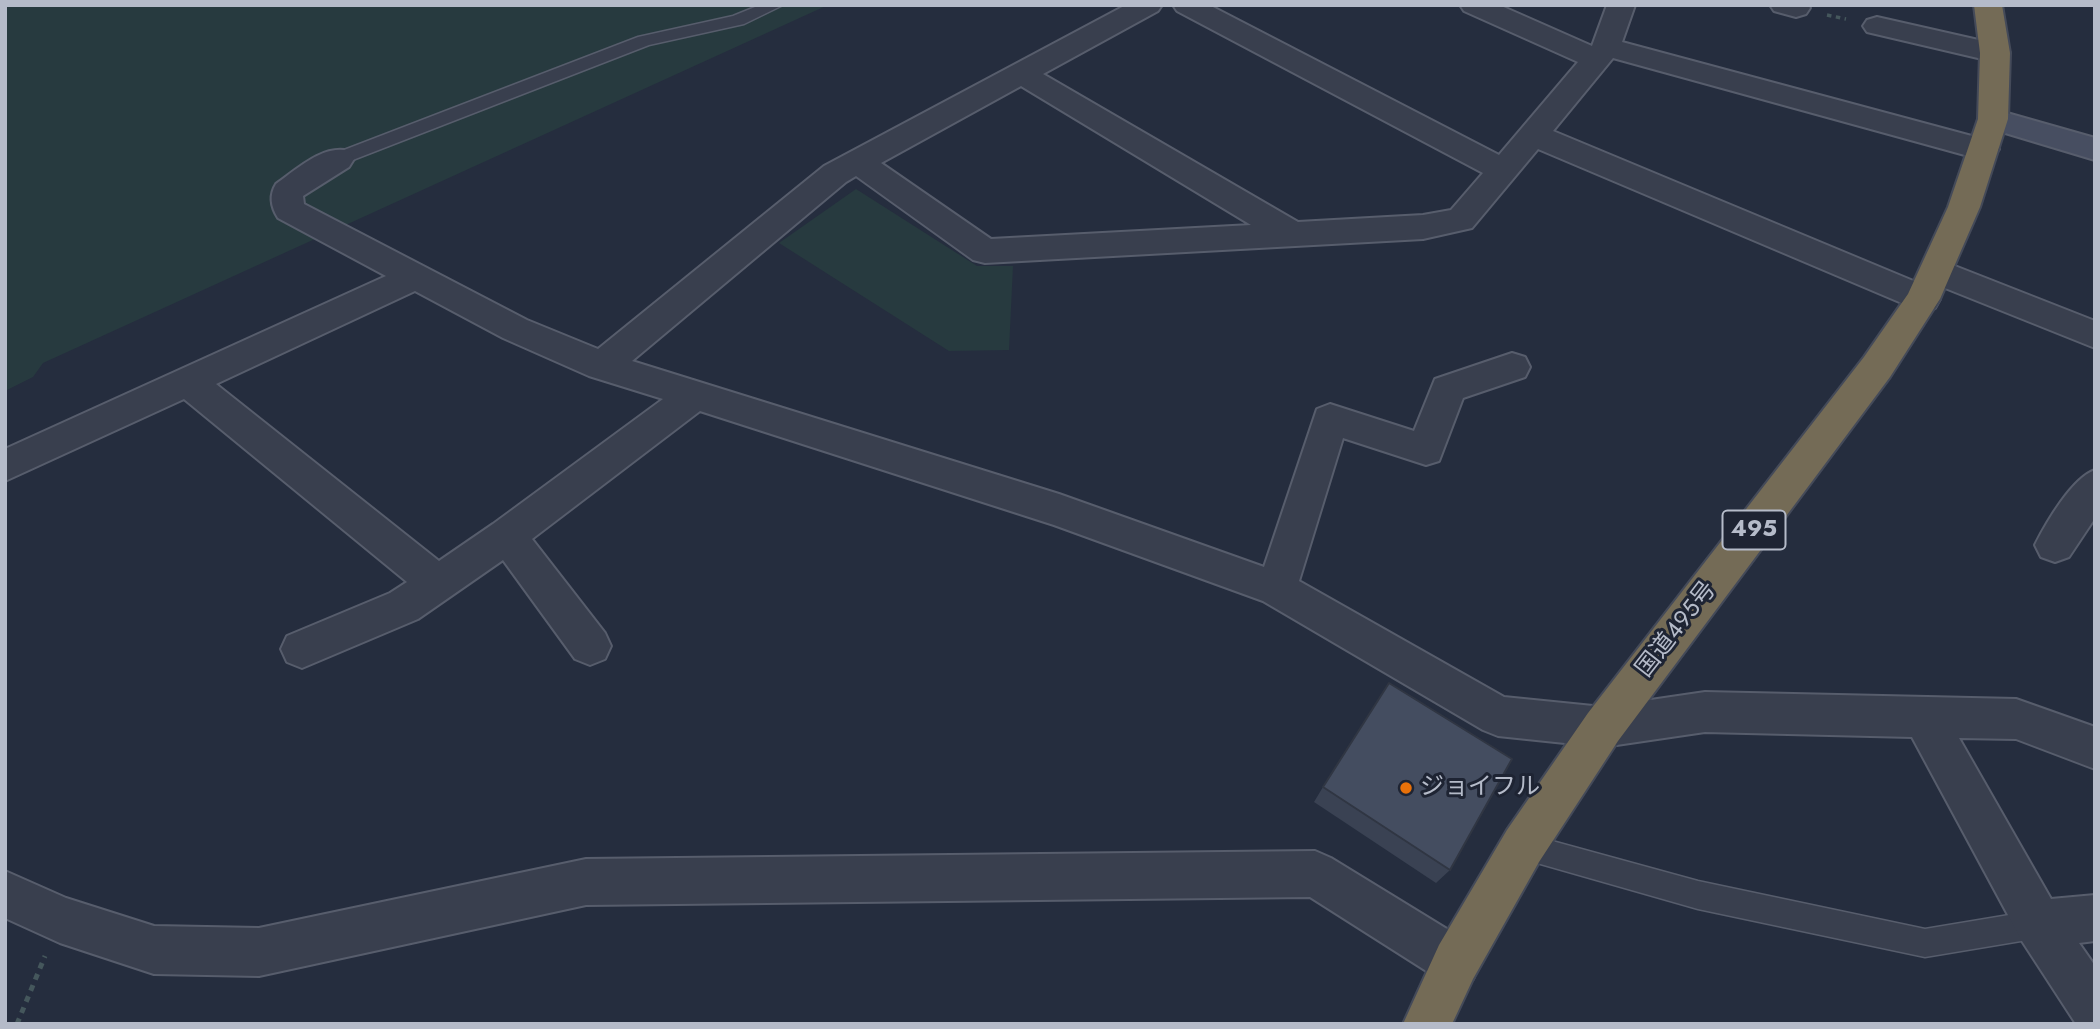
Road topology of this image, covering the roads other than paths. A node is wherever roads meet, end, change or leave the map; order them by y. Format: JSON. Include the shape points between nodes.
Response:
{"nodes":[{"id":1,"x":775,"y":5,"type":"edge"},
{"id":2,"x":1148,"y":5,"type":"edge"},
{"id":3,"x":1187,"y":5,"type":"edge"},
{"id":4,"x":1474,"y":5,"type":"edge"},
{"id":5,"x":1621,"y":5,"type":"edge"},
{"id":6,"x":1988,"y":5,"type":"edge"},
{"id":7,"x":1877,"y":26,"type":"road end"},
{"id":8,"x":1601,"y":53,"type":"junction"},
{"id":9,"x":1995,"y":53,"type":"junction"},
{"id":10,"x":1020,"y":73,"type":"junction"},
{"id":11,"x":1988,"y":134,"type":"junction"},
{"id":12,"x":1534,"y":135,"type":"junction"},
{"id":13,"x":2095,"y":149,"type":"edge"},
{"id":14,"x":338,"y":159,"type":"joint"},
{"id":15,"x":858,"y":162,"type":"junction"},
{"id":16,"x":1502,"y":170,"type":"junction"},
{"id":17,"x":1292,"y":233,"type":"junction"},
{"id":18,"x":415,"y":277,"type":"junction"},
{"id":19,"x":1930,"y":285,"type":"junction"},
{"id":20,"x":2095,"y":335,"type":"edge"},
{"id":21,"x":603,"y":366,"type":"junction"},
{"id":22,"x":1511,"y":367,"type":"dead end"},
{"id":23,"x":187,"y":381,"type":"junction"},
{"id":24,"x":694,"y":396,"type":"junction"},
{"id":25,"x":5,"y":466,"type":"edge"},
{"id":26,"x":2095,"y":486,"type":"edge"},
{"id":27,"x":508,"y":536,"type":"junction"},
{"id":28,"x":2055,"y":545,"type":"dead end"},
{"id":29,"x":436,"y":582,"type":"junction"},
{"id":30,"x":1277,"y":589,"type":"junction"},
{"id":31,"x":590,"y":646,"type":"dead end"},
{"id":32,"x":302,"y":649,"type":"dead end"},
{"id":33,"x":1924,"y":717,"type":"junction"},
{"id":34,"x":1603,"y":727,"type":"junction"},
{"id":35,"x":2095,"y":748,"type":"edge"},
{"id":36,"x":1523,"y":846,"type":"junction"},
{"id":37,"x":5,"y":894,"type":"edge"},
{"id":38,"x":2095,"y":918,"type":"edge"},
{"id":39,"x":2039,"y":924,"type":"junction"},
{"id":40,"x":1456,"y":962,"type":"junction"},
{"id":41,"x":2095,"y":1010,"type":"edge"},
{"id":42,"x":1427,"y":1024,"type":"edge"}],
"edges":[{"from":1,"to":14,"type":"lane","via":[[738,20],[644,41]]},
{"from":2,"to":10,"type":"street"},
{"from":3,"to":16,"type":"street"},
{"from":4,"to":8,"type":"street"},
{"from":5,"to":8,"type":"street"},
{"from":6,"to":9,"type":"highway","name":"国道495号","number":"495"},
{"from":7,"to":9,"type":"street"},
{"from":8,"to":11,"type":"street"},
{"from":8,"to":12,"type":"street"},
{"from":9,"to":11,"type":"highway","name":"国道495号","number":"495"},
{"from":10,"to":15,"type":"street"},
{"from":10,"to":17,"type":"street"},
{"from":11,"to":13,"type":"street"},
{"from":11,"to":19,"type":"highway","name":"国道495号","number":"495","via":[[1964,207]]},
{"from":12,"to":16,"type":"street"},
{"from":12,"to":19,"type":"street"},
{"from":14,"to":18,"type":"street","via":[[288,192],[289,210]]},
{"from":15,"to":17,"type":"street","via":[[985,251]]},
{"from":15,"to":21,"type":"street","via":[[835,174]]},
{"from":16,"to":17,"type":"street","via":[[1461,220],[1423,227]]},
{"from":18,"to":21,"type":"street","via":[[515,329]]},
{"from":18,"to":23,"type":"street"},
{"from":19,"to":20,"type":"street"},
{"from":19,"to":34,"type":"highway","name":"国道495号","number":"495","via":[[1877,367]]},
{"from":21,"to":24,"type":"street"},
{"from":22,"to":30,"type":"street","via":[[1448,389],[1426,450],[1330,419]]},
{"from":23,"to":25,"type":"street"},
{"from":23,"to":29,"type":"street"},
{"from":24,"to":27,"type":"street"},
{"from":24,"to":30,"type":"street","via":[[1059,510]]},
{"from":26,"to":28,"type":"street"},
{"from":27,"to":29,"type":"street"},
{"from":27,"to":31,"type":"street"},
{"from":29,"to":32,"type":"street","via":[[404,606]]},
{"from":30,"to":34,"type":"street","via":[[1499,716]]},
{"from":33,"to":34,"type":"street","via":[[1706,712]]},
{"from":33,"to":35,"type":"street","via":[[2016,719]]},
{"from":33,"to":39,"type":"street"},
{"from":34,"to":36,"type":"highway","name":"国道495号","number":"495"},
{"from":36,"to":39,"type":"lane","via":[[1698,895],[1924,943]]},
{"from":36,"to":40,"type":"highway","name":"国道495号","number":"495"},
{"from":37,"to":40,"type":"street","via":[[60,920],[154,950],[259,952],[586,882],[1315,874]]},
{"from":38,"to":39,"type":"street"},
{"from":39,"to":41,"type":"street"},
{"from":40,"to":42,"type":"highway","name":"国道495号","number":"495"}]}
